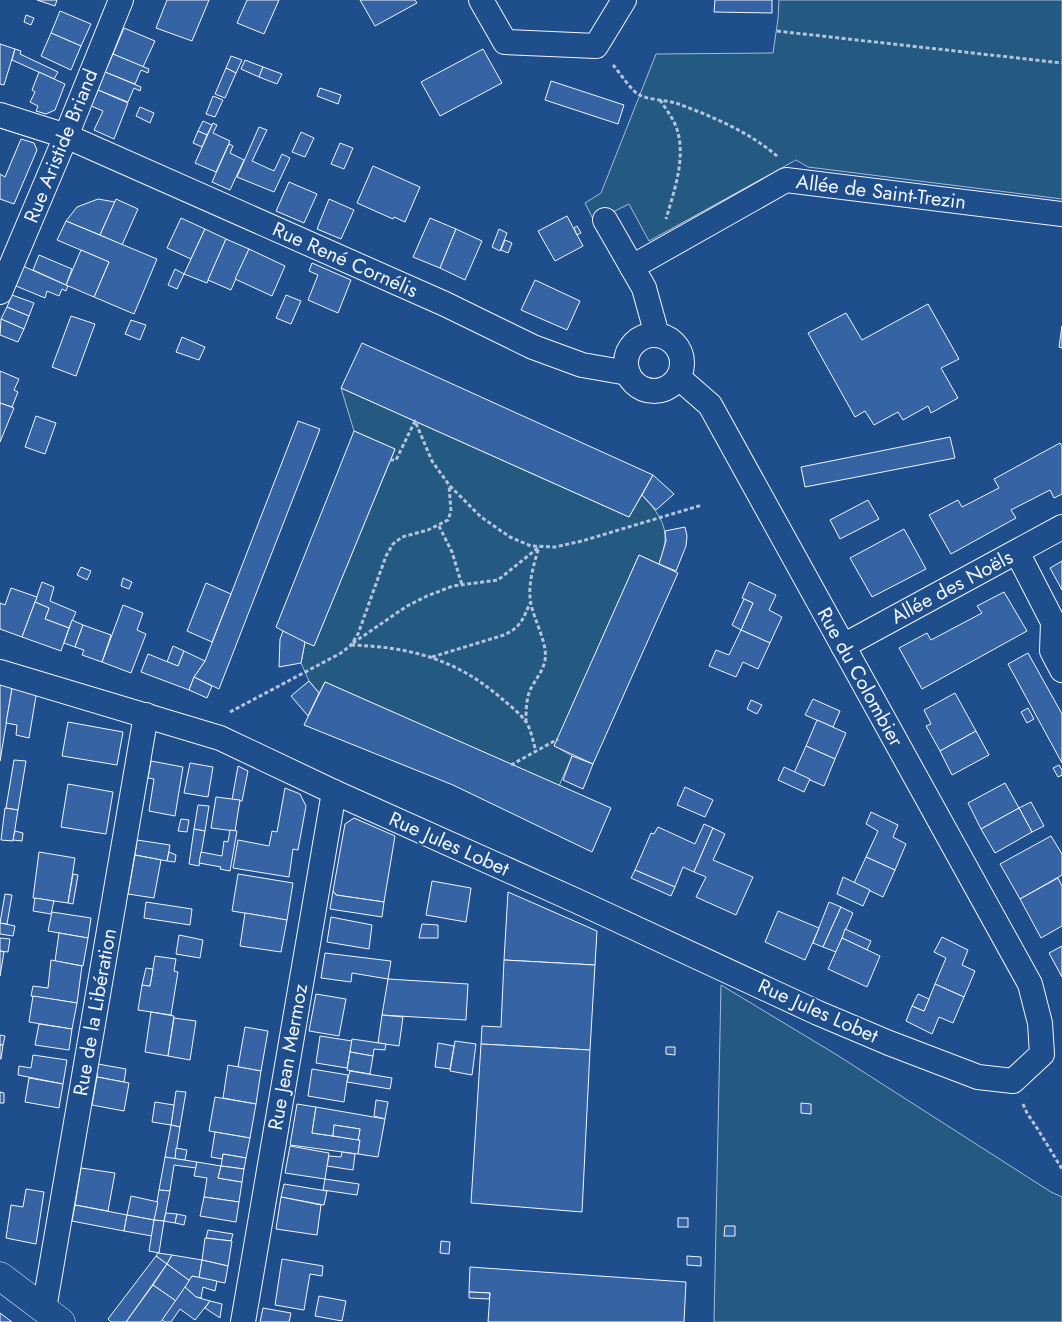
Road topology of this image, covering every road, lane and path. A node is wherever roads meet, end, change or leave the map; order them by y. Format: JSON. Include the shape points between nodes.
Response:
{"nodes":[{"id":1,"x":121,"y":0,"type":"edge"},
{"id":2,"x":481,"y":0,"type":"edge"},
{"id":3,"x":624,"y":0,"type":"edge"},
{"id":4,"x":777,"y":31,"type":"dead end"},
{"id":5,"x":596,"y":46,"type":"junction"},
{"id":6,"x":1062,"y":63,"type":"edge"},
{"id":7,"x":659,"y":99,"type":"junction"},
{"id":8,"x":0,"y":115,"type":"edge"},
{"id":9,"x":66,"y":136,"type":"junction"},
{"id":10,"x":786,"y":180,"type":"junction"},
{"id":11,"x":1062,"y":214,"type":"edge"},
{"id":12,"x":605,"y":220,"type":"dead end"},
{"id":13,"x":665,"y":248,"type":"junction"},
{"id":14,"x":632,"y":267,"type":"junction"},
{"id":15,"x":0,"y":292,"type":"edge"},
{"id":16,"x":657,"y":335,"type":"junction"},
{"id":17,"x":628,"y":373,"type":"junction"},
{"id":18,"x":679,"y":378,"type":"junction"},
{"id":19,"x":390,"y":460,"type":"dead end"},
{"id":20,"x":449,"y":484,"type":"junction"},
{"id":21,"x":702,"y":505,"type":"dead end"},
{"id":22,"x":439,"y":526,"type":"junction"},
{"id":23,"x":1062,"y":527,"type":"edge"},
{"id":24,"x":540,"y":546,"type":"junction"},
{"id":25,"x":1017,"y":552,"type":"junction"},
{"id":26,"x":462,"y":585,"type":"junction"},
{"id":27,"x":530,"y":602,"type":"junction"},
{"id":28,"x":351,"y":645,"type":"junction"},
{"id":29,"x":843,"y":646,"type":"junction"},
{"id":30,"x":431,"y":657,"type":"junction"},
{"id":31,"x":1062,"y":670,"type":"edge"},
{"id":32,"x":0,"y":672,"type":"edge"},
{"id":33,"x":230,"y":712,"type":"dead end"},
{"id":34,"x":146,"y":715,"type":"junction"},
{"id":35,"x":526,"y":722,"type":"junction"},
{"id":36,"x":558,"y":739,"type":"dead end"},
{"id":37,"x":536,"y":751,"type":"junction"},
{"id":38,"x":511,"y":765,"type":"dead end"},
{"id":39,"x":334,"y":792,"type":"junction"},
{"id":40,"x":1013,"y":1080,"type":"junction"},
{"id":41,"x":1062,"y":1170,"type":"edge"},
{"id":42,"x":0,"y":1276,"type":"edge"},
{"id":43,"x":53,"y":1316,"type":"edge"},
{"id":44,"x":242,"y":1322,"type":"edge"}],
"edges":[{"from":1,"to":9,"type":"street","name":"Rue Aristide Briand"},
{"from":2,"to":5,"type":"street","via":[[505,42]]},
{"from":3,"to":5,"type":"street"},
{"from":4,"to":6,"type":"path"},
{"from":5,"to":7,"type":"path","via":[[639,95]]},
{"from":7,"to":10,"type":"path","via":[[714,118],[770,150],[782,160]]},
{"from":7,"to":13,"type":"path","via":[[674,120],[681,144],[679,170],[660,240]]},
{"from":8,"to":9,"type":"street","name":"Rue René Cornélis"},
{"from":9,"to":15,"type":"street","name":"Rue Aristide Briand"},
{"from":9,"to":17,"type":"street","name":"Rue René Cornélis","via":[[445,304],[534,347],[582,365]]},
{"from":10,"to":11,"type":"street","name":"Allée de Saint-Trezin"},
{"from":10,"to":13,"type":"street","name":"Allée de Saint-Trezin"},
{"from":12,"to":14,"type":"street"},
{"from":13,"to":14,"type":"street","name":"Allée de Saint-Trezin"},
{"from":14,"to":16,"type":"street","via":[[644,288]]},
{"from":16,"to":17,"type":"street","via":[[635,342],[626,362]]},
{"from":16,"to":18,"type":"street","via":[[668,338],[677,346],[683,368]]},
{"from":17,"to":18,"type":"street","via":[[635,384],[658,392]]},
{"from":18,"to":29,"type":"street","name":"Rue du Colombier","via":[[710,405]]},
{"from":19,"to":20,"type":"path","via":[[396,460],[415,421],[432,461]]},
{"from":20,"to":22,"type":"path","via":[[451,511],[448,520]]},
{"from":20,"to":24,"type":"path","via":[[481,517],[510,537],[531,546]]},
{"from":21,"to":24,"type":"path","via":[[582,542]]},
{"from":22,"to":26,"type":"path","via":[[452,552]]},
{"from":22,"to":28,"type":"path","via":[[402,537],[393,544]]},
{"from":23,"to":25,"type":"street","name":"Allée des Noëls"},
{"from":24,"to":26,"type":"path","via":[[498,580]]},
{"from":24,"to":27,"type":"path","via":[[533,565]]},
{"from":25,"to":29,"type":"street","name":"Allée des Noëls"},
{"from":25,"to":31,"type":"street","via":[[1053,622],[1052,651]]},
{"from":26,"to":28,"type":"path","via":[[452,586],[407,606]]},
{"from":27,"to":30,"type":"path","via":[[515,630]]},
{"from":27,"to":35,"type":"path","via":[[546,659],[530,689]]},
{"from":28,"to":30,"type":"path","via":[[400,649]]},
{"from":28,"to":33,"type":"path"},
{"from":29,"to":40,"type":"street","name":"Rue du Colombier","via":[[1030,984],[1040,1023],[1042,1054]]},
{"from":30,"to":35,"type":"path","via":[[483,682]]},
{"from":32,"to":34,"type":"street","name":"Rue Jules Lobet"},
{"from":34,"to":39,"type":"street","name":"Rue Jules Lobet","via":[[220,738]]},
{"from":34,"to":43,"type":"street","name":"Rue de la Libération"},
{"from":35,"to":37,"type":"path"},
{"from":36,"to":37,"type":"path"},
{"from":37,"to":38,"type":"path"},
{"from":39,"to":40,"type":"street","name":"Rue Jules Lobet","via":[[818,1013],[978,1077]]},
{"from":39,"to":44,"type":"street","name":"Rue Jean Mermoz"},
{"from":40,"to":41,"type":"path","via":[[1027,1113]]},
{"from":42,"to":43,"type":"main road"}]}
